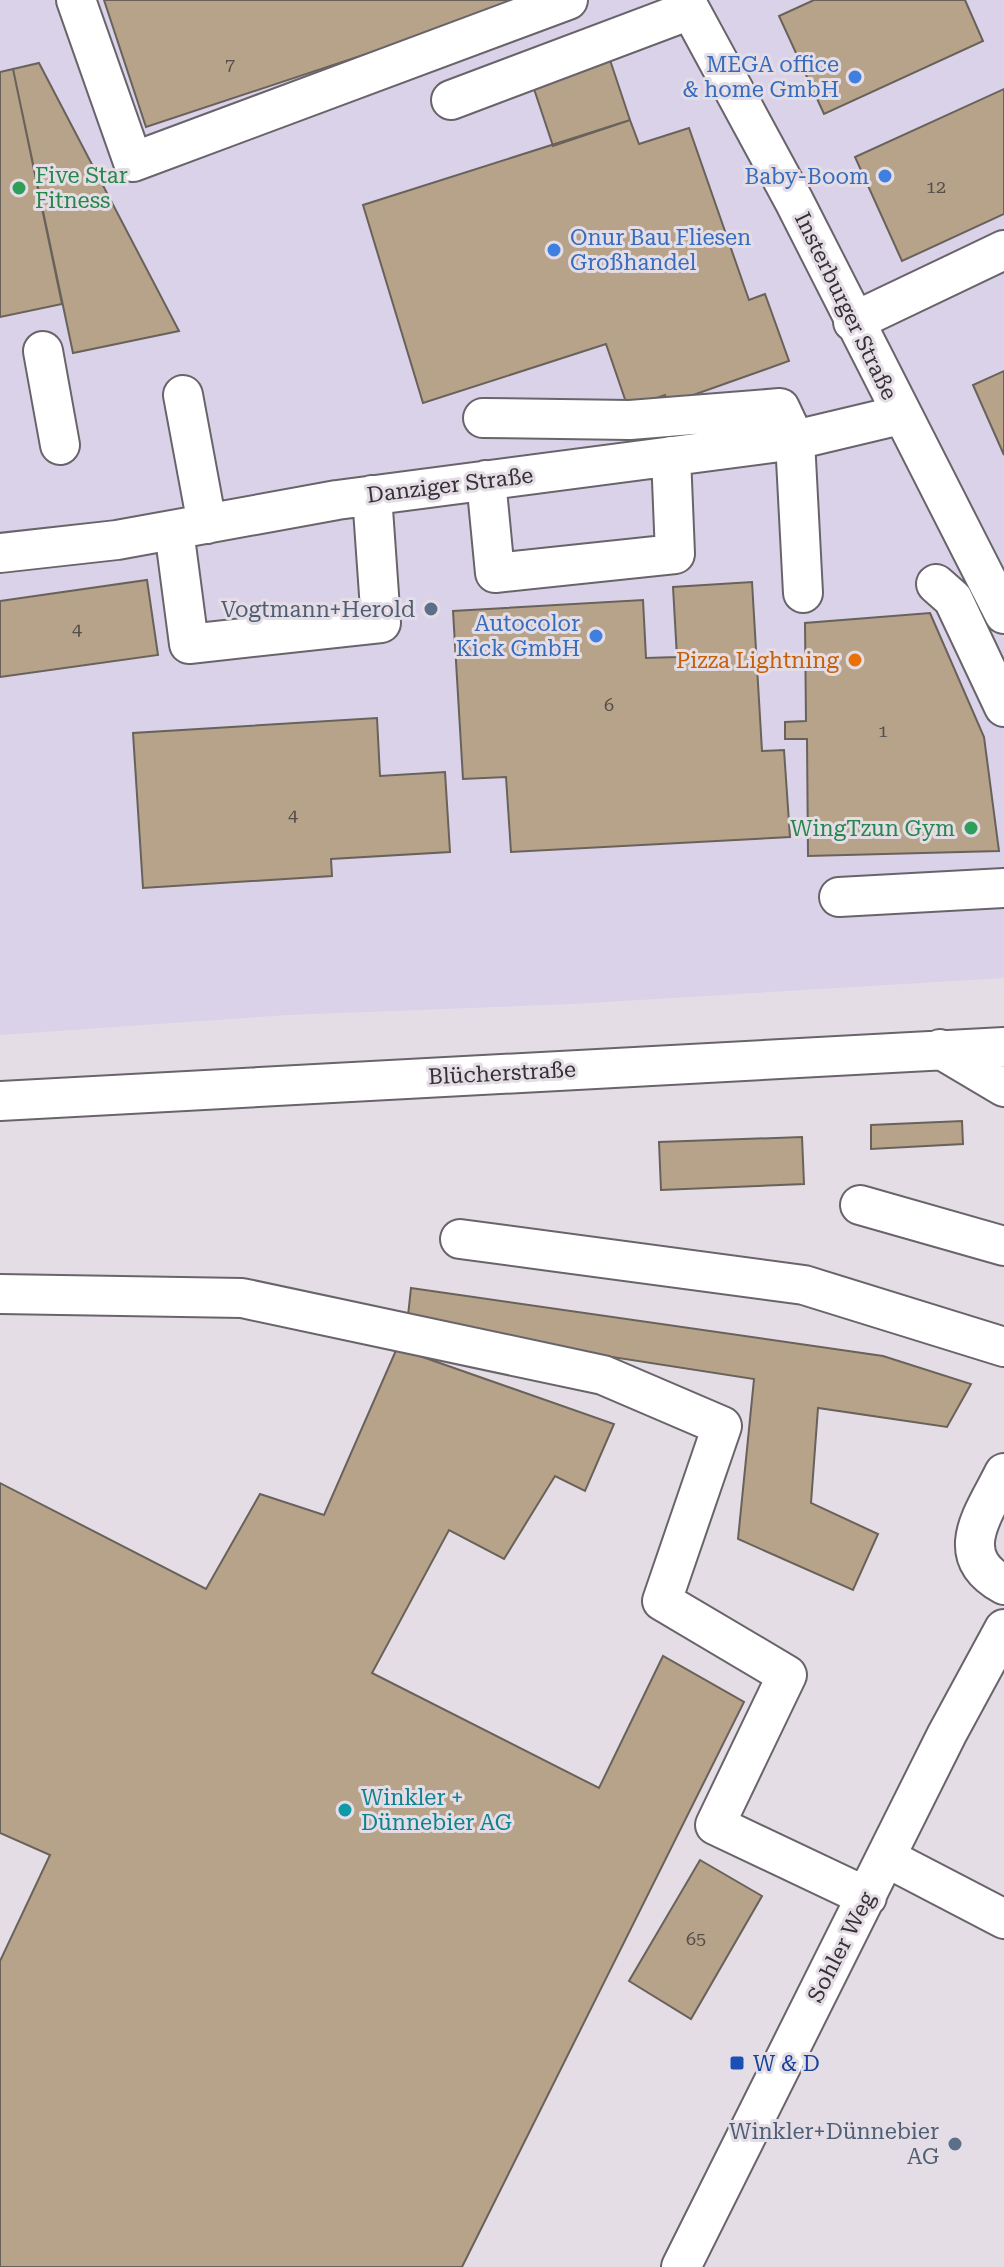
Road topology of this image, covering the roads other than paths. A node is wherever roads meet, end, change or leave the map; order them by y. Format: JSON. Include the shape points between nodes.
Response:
{"nodes":[{"id":1,"x":76,"y":0,"type":"edge"},
{"id":2,"x":568,"y":0,"type":"edge"},
{"id":3,"x":688,"y":5,"type":"edge"},
{"id":4,"x":451,"y":100,"type":"dead end"},
{"id":5,"x":1004,"y":250,"type":"edge"},
{"id":6,"x":853,"y":322,"type":"junction"},
{"id":7,"x":43,"y":351,"type":"dead end"},
{"id":8,"x":183,"y":395,"type":"dead end"},
{"id":9,"x":900,"y":415,"type":"junction"},
{"id":10,"x":483,"y":418,"type":"dead end"},
{"id":11,"x":795,"y":440,"type":"junction"},
{"id":12,"x":60,"y":445,"type":"dead end"},
{"id":13,"x":671,"y":456,"type":"junction"},
{"id":14,"x":486,"y":480,"type":"junction"},
{"id":15,"x":372,"y":495,"type":"junction"},
{"id":16,"x":191,"y":527,"type":"junction"},
{"id":17,"x":0,"y":553,"type":"edge"},
{"id":18,"x":936,"y":584,"type":"dead end"},
{"id":19,"x":803,"y":593,"type":"dead end"},
{"id":20,"x":1004,"y":614,"type":"edge"},
{"id":21,"x":1004,"y":707,"type":"edge"},
{"id":22,"x":1004,"y":888,"type":"edge"},
{"id":23,"x":839,"y":897,"type":"dead end"},
{"id":24,"x":1004,"y":1047,"type":"edge"},
{"id":25,"x":940,"y":1049,"type":"junction"},
{"id":26,"x":1004,"y":1087,"type":"edge"},
{"id":27,"x":0,"y":1101,"type":"edge"},
{"id":28,"x":860,"y":1205,"type":"dead end"},
{"id":29,"x":460,"y":1239,"type":"dead end"},
{"id":30,"x":1004,"y":1246,"type":"edge"},
{"id":31,"x":0,"y":1294,"type":"edge"},
{"id":32,"x":1004,"y":1347,"type":"edge"},
{"id":33,"x":1004,"y":1473,"type":"edge"},
{"id":34,"x":1004,"y":1585,"type":"edge"},
{"id":35,"x":1004,"y":1629,"type":"edge"},
{"id":36,"x":887,"y":1858,"type":"junction"},
{"id":37,"x":867,"y":1897,"type":"junction"},
{"id":38,"x":1004,"y":1919,"type":"edge"},
{"id":39,"x":681,"y":2267,"type":"edge"}],
"edges":[{"from":1,"to":2,"type":"street","via":[[133,162]]},
{"from":3,"to":4,"type":"street"},
{"from":3,"to":6,"type":"street","name":"Insterburger Straße"},
{"from":5,"to":6,"type":"street"},
{"from":6,"to":9,"type":"street","name":"Insterburger Straße"},
{"from":7,"to":12,"type":"street"},
{"from":8,"to":16,"type":"street"},
{"from":9,"to":11,"type":"street","name":"Danziger Straße"},
{"from":9,"to":20,"type":"street","name":"Insterburger Straße"},
{"from":10,"to":11,"type":"street","via":[[630,420],[780,408]]},
{"from":11,"to":13,"type":"street","name":"Danziger Straße"},
{"from":11,"to":19,"type":"street"},
{"from":13,"to":14,"type":"street","name":"Danziger Straße"},
{"from":13,"to":14,"type":"street","via":[[675,554],[495,573]]},
{"from":14,"to":15,"type":"street","name":"Danziger Straße"},
{"from":15,"to":16,"type":"street","name":"Danziger Straße"},
{"from":15,"to":16,"type":"street","via":[[381,623],[189,644]]},
{"from":16,"to":17,"type":"street","name":"Danziger Straße"},
{"from":18,"to":21,"type":"street","via":[[953,599]]},
{"from":22,"to":23,"type":"street"},
{"from":24,"to":25,"type":"street","name":"Blücherstraße"},
{"from":25,"to":26,"type":"street"},
{"from":25,"to":27,"type":"street","name":"Blücherstraße"},
{"from":28,"to":30,"type":"street"},
{"from":29,"to":32,"type":"street","via":[[804,1285]]},
{"from":31,"to":37,"type":"street","via":[[242,1298],[603,1375],[722,1426],[662,1601],[787,1675],[715,1825]]},
{"from":33,"to":34,"type":"street","via":[[975,1533],[973,1550],[988,1576]]},
{"from":35,"to":36,"type":"street","name":"Sohler Weg"},
{"from":36,"to":37,"type":"street","name":"Sohler Weg"},
{"from":36,"to":38,"type":"street"},
{"from":37,"to":39,"type":"street","name":"Sohler Weg"}]}
